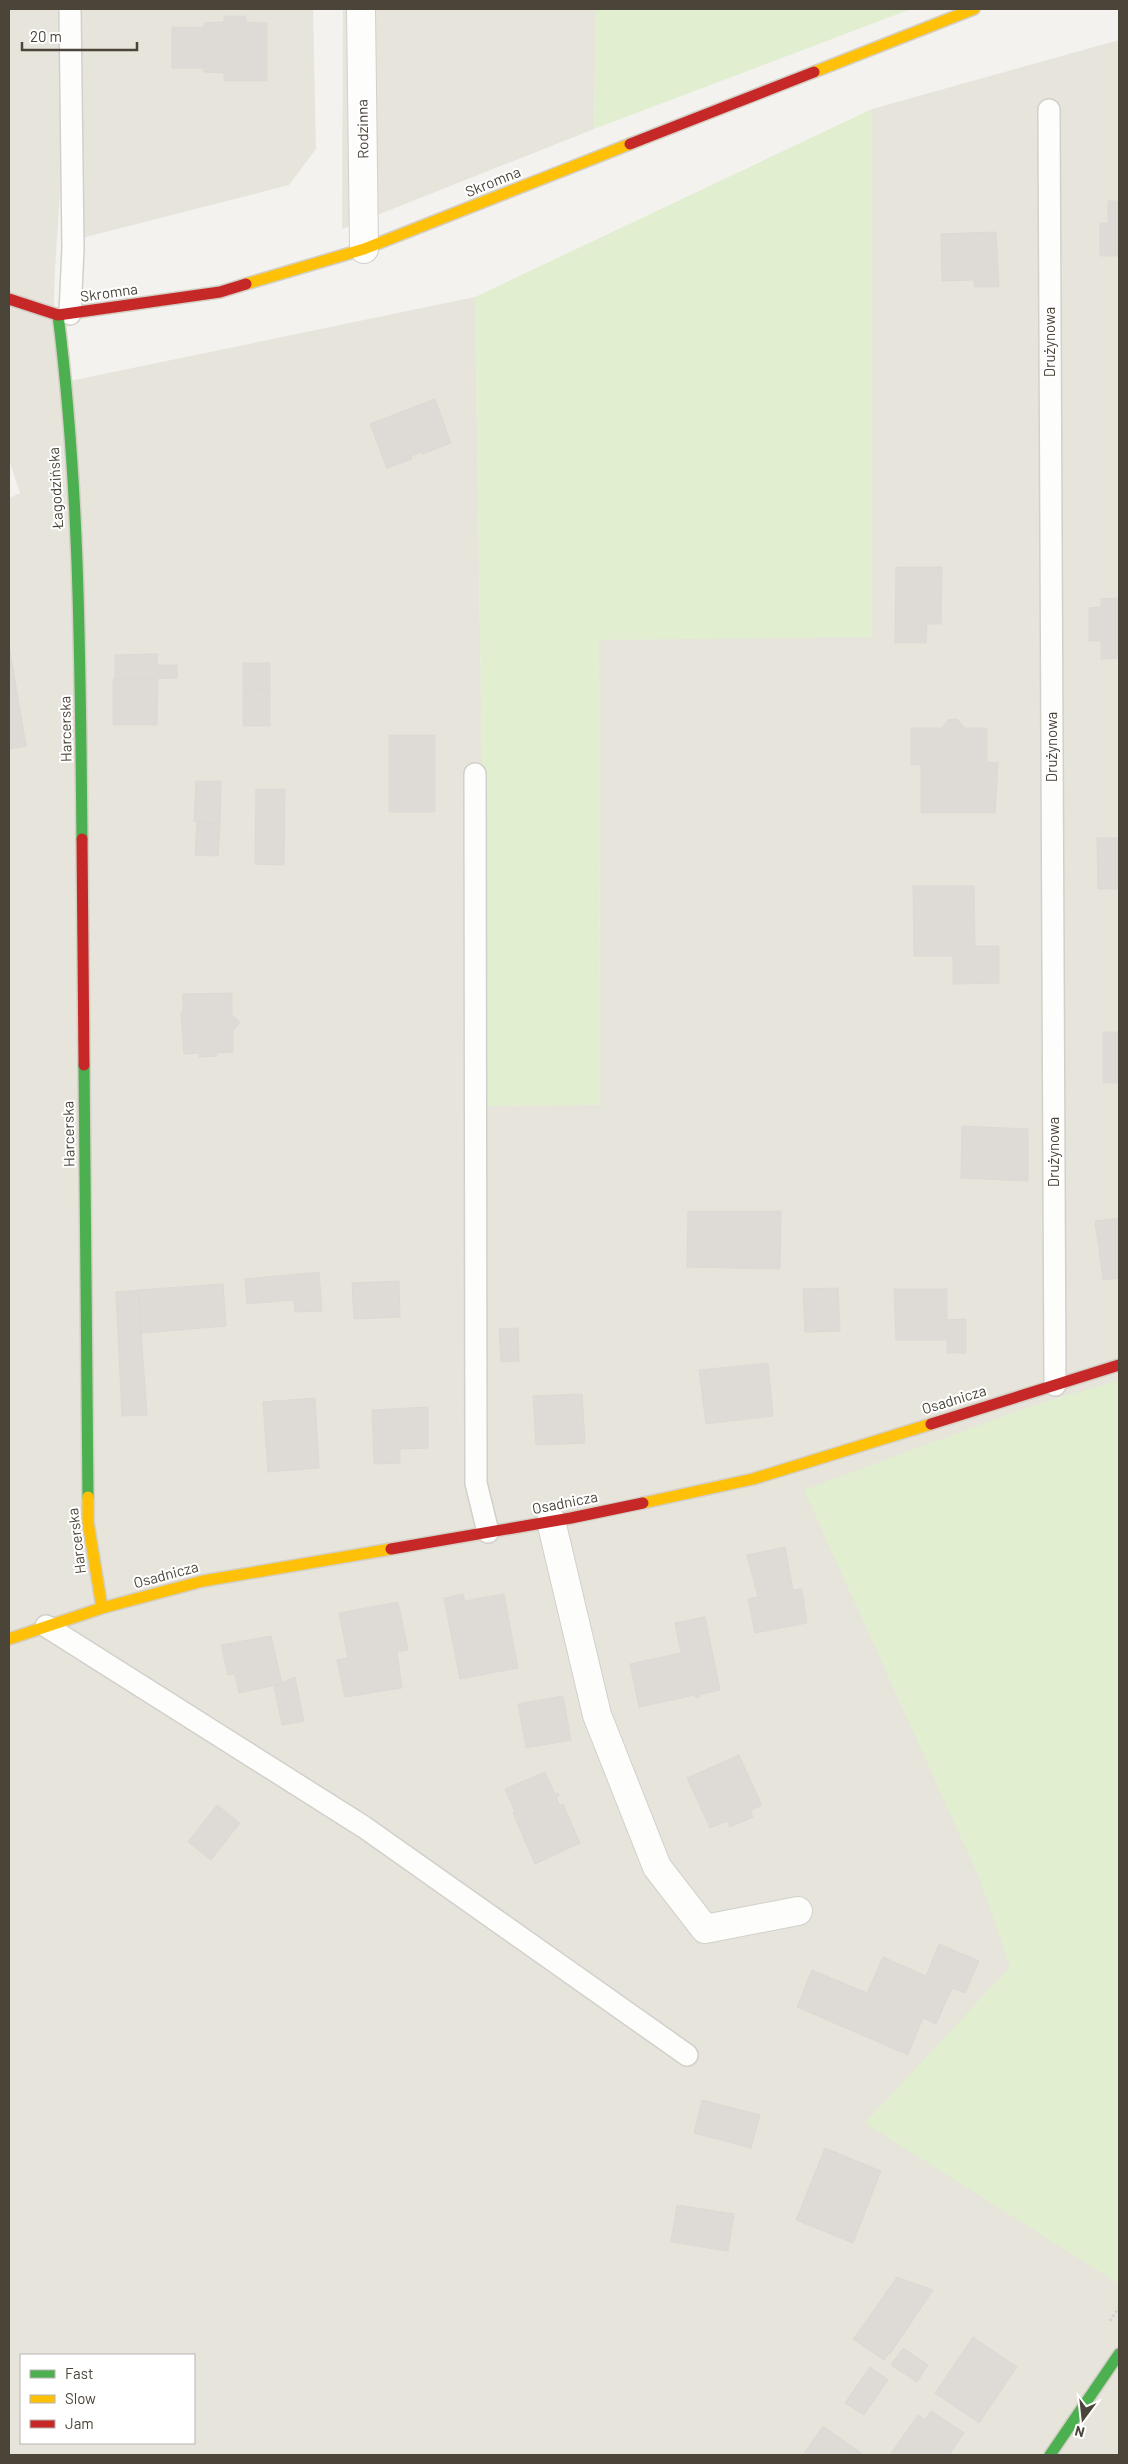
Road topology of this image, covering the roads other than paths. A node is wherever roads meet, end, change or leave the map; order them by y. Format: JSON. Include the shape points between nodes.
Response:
{"nodes":[{"id":1,"x":70,"y":9,"type":"edge"},
{"id":2,"x":361,"y":9,"type":"edge"},
{"id":3,"x":974,"y":9,"type":"edge"},
{"id":4,"x":1049,"y":110,"type":"dead end"},
{"id":5,"x":364,"y":249,"type":"junction"},
{"id":6,"x":9,"y":299,"type":"edge"},
{"id":7,"x":64,"y":314,"type":"junction"},
{"id":8,"x":80,"y":660,"type":"joint"},
{"id":9,"x":475,"y":774,"type":"dead end"},
{"id":10,"x":1119,"y":1365,"type":"edge"},
{"id":11,"x":1055,"y":1385,"type":"junction"},
{"id":12,"x":551,"y":1521,"type":"junction"},
{"id":13,"x":488,"y":1532,"type":"junction"},
{"id":14,"x":102,"y":1608,"type":"junction"},
{"id":15,"x":46,"y":1626,"type":"junction"},
{"id":16,"x":9,"y":1639,"type":"edge"},
{"id":17,"x":798,"y":1911,"type":"dead end"},
{"id":18,"x":687,"y":2056,"type":"dead end"},
{"id":19,"x":1119,"y":2354,"type":"edge"},
{"id":20,"x":1050,"y":2455,"type":"edge"}],
"edges":[{"from":1,"to":7,"type":"lane","via":[[73,248]]},
{"from":2,"to":5,"type":"street","name":"Rodzinna"},
{"from":3,"to":5,"type":"street","name":"Skromna"},
{"from":4,"to":11,"type":"lane","name":"Drużynowa"},
{"from":5,"to":7,"type":"street","name":"Skromna","via":[[220,292]]},
{"from":6,"to":7,"type":"street","name":"Skromna"},
{"from":7,"to":8,"type":"street","name":"Łagodzińska"},
{"from":8,"to":14,"type":"street","name":"Harcerska","via":[[88,1522]]},
{"from":9,"to":13,"type":"lane","via":[[476,1483]]},
{"from":10,"to":11,"type":"street","name":"Osadnicza"},
{"from":11,"to":12,"type":"street","name":"Osadnicza","via":[[753,1479]]},
{"from":12,"to":13,"type":"street","name":"Osadnicza"},
{"from":12,"to":17,"type":"street","via":[[597,1715],[657,1866],[704,1929]]},
{"from":13,"to":14,"type":"street","name":"Osadnicza","via":[[203,1581]]},
{"from":14,"to":15,"type":"street","name":"Osadnicza"},
{"from":15,"to":16,"type":"street","name":"Osadnicza"},
{"from":15,"to":18,"type":"lane","via":[[364,1827]]},
{"from":19,"to":20,"type":"street"}]}
